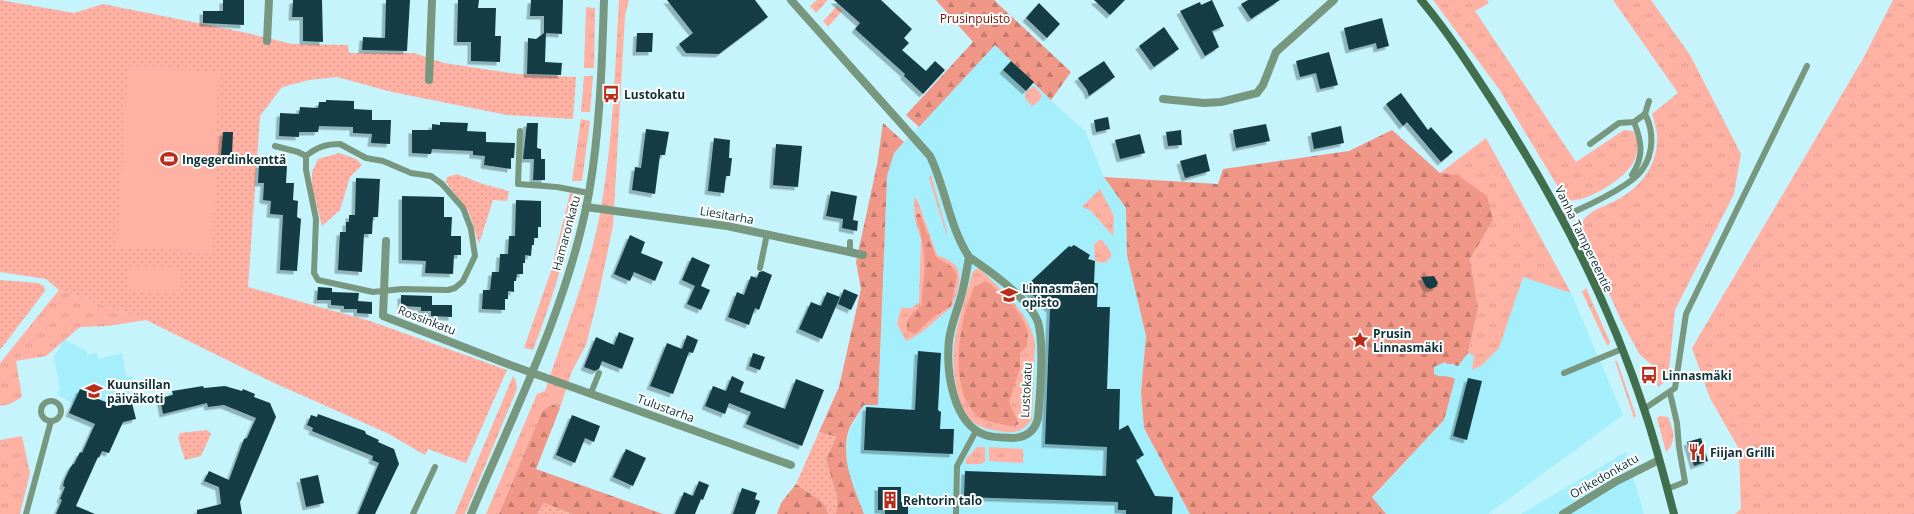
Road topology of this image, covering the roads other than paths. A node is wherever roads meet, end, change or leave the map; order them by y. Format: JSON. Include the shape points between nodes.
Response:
{"nodes":[{"id":1,"x":268,"y":0,"type":"edge"},
{"id":2,"x":432,"y":0,"type":"edge"},
{"id":3,"x":604,"y":0,"type":"edge"},
{"id":4,"x":791,"y":0,"type":"edge"},
{"id":5,"x":1334,"y":0,"type":"edge"},
{"id":6,"x":1421,"y":0,"type":"edge"},
{"id":7,"x":267,"y":41,"type":"dead end"},
{"id":8,"x":1807,"y":66,"type":"dead end"},
{"id":9,"x":430,"y":80,"type":"dead end"},
{"id":10,"x":1164,"y":99,"type":"dead end"},
{"id":11,"x":1649,"y":101,"type":"dead end"},
{"id":12,"x":1646,"y":114,"type":"junction"},
{"id":13,"x":1634,"y":122,"type":"junction"},
{"id":14,"x":520,"y":131,"type":"dead end"},
{"id":15,"x":1590,"y":144,"type":"dead end"},
{"id":16,"x":275,"y":146,"type":"dead end"},
{"id":17,"x":306,"y":156,"type":"junction"},
{"id":18,"x":1628,"y":182,"type":"junction"},
{"id":19,"x":589,"y":193,"type":"junction"},
{"id":20,"x":586,"y":206,"type":"junction"},
{"id":21,"x":1562,"y":217,"type":"junction"},
{"id":22,"x":767,"y":234,"type":"junction"},
{"id":23,"x":386,"y":241,"type":"dead end"},
{"id":24,"x":850,"y":242,"type":"dead end"},
{"id":25,"x":850,"y":252,"type":"junction"},
{"id":26,"x":863,"y":255,"type":"dead end"},
{"id":27,"x":969,"y":257,"type":"junction"},
{"id":28,"x":760,"y":268,"type":"dead end"},
{"id":29,"x":384,"y":291,"type":"junction"},
{"id":30,"x":1622,"y":349,"type":"junction"},
{"id":31,"x":533,"y":372,"type":"junction"},
{"id":32,"x":599,"y":373,"type":"dead end"},
{"id":33,"x":1564,"y":373,"type":"dead end"},
{"id":34,"x":591,"y":393,"type":"junction"},
{"id":35,"x":1670,"y":393,"type":"junction"},
{"id":36,"x":1644,"y":409,"type":"junction"},
{"id":37,"x":51,"y":421,"type":"dead end"},
{"id":38,"x":976,"y":431,"type":"junction"},
{"id":39,"x":1659,"y":460,"type":"junction"},
{"id":40,"x":791,"y":465,"type":"dead end"},
{"id":41,"x":435,"y":468,"type":"dead end"},
{"id":42,"x":1667,"y":489,"type":"junction"},
{"id":43,"x":415,"y":513,"type":"edge"},
{"id":44,"x":26,"y":514,"type":"edge"},
{"id":45,"x":471,"y":514,"type":"edge"},
{"id":46,"x":956,"y":514,"type":"edge"},
{"id":47,"x":1563,"y":514,"type":"edge"},
{"id":48,"x":1674,"y":514,"type":"edge"}],
"edges":[{"from":1,"to":7,"type":"street"},
{"from":2,"to":9,"type":"street"},
{"from":3,"to":19,"type":"street","name":"Hamaronkatu","via":[[598,118]]},
{"from":4,"to":27,"type":"street","name":"Lustokatu","via":[[930,156],[943,186],[954,230]]},
{"from":5,"to":10,"type":"street","via":[[1276,52],[1263,85],[1257,93],[1221,102]]},
{"from":6,"to":21,"type":"main road","name":"Vanha Tampereentie","via":[[1465,60],[1525,152]]},
{"from":8,"to":35,"type":"lane","via":[[1686,314],[1675,388]]},
{"from":11,"to":12,"type":"lane"},
{"from":12,"to":13,"type":"lane"},
{"from":12,"to":18,"type":"lane","via":[[1650,122],[1652,142],[1649,157],[1642,170]]},
{"from":13,"to":15,"type":"lane","via":[[1619,123]]},
{"from":13,"to":18,"type":"lane","via":[[1640,138],[1641,155],[1638,166]]},
{"from":14,"to":19,"type":"lane","via":[[518,184]]},
{"from":16,"to":17,"type":"lane"},
{"from":17,"to":29,"type":"lane","via":[[306,170],[316,219],[314,274],[318,280],[359,290]]},
{"from":17,"to":29,"type":"lane","via":[[325,145],[340,144],[366,158],[383,161],[411,173],[431,176],[449,190],[463,208],[471,229],[474,256],[464,281],[448,290]]},
{"from":18,"to":21,"type":"lane","via":[[1589,205]]},
{"from":19,"to":20,"type":"street","name":"Hamaronkatu"},
{"from":20,"to":22,"type":"street","name":"Liesitarha"},
{"from":20,"to":31,"type":"street","name":"Hamaronkatu","via":[[570,270]]},
{"from":21,"to":30,"type":"main road","name":"Vanha Tampereentie"},
{"from":22,"to":25,"type":"street","name":"Liesitarha"},
{"from":22,"to":28,"type":"lane"},
{"from":23,"to":29,"type":"street","name":"Rossinkatu"},
{"from":24,"to":25,"type":"lane"},
{"from":25,"to":26,"type":"street","name":"Liesitarha"},
{"from":27,"to":38,"type":"street","via":[[963,291],[949,341],[949,373],[956,403]]},
{"from":27,"to":38,"type":"street","name":"Lustokatu","via":[[1003,282],[1031,311],[1038,323],[1040,337],[1040,384],[1036,426],[1025,437],[1014,438],[985,435]]},
{"from":29,"to":31,"type":"street","name":"Rossinkatu","via":[[383,316]]},
{"from":30,"to":33,"type":"lane"},
{"from":30,"to":36,"type":"main road","name":"Vanha Tampereentie"},
{"from":31,"to":34,"type":"street","name":"Tulustarha"},
{"from":31,"to":45,"type":"street","name":"Hamaronkatu"},
{"from":32,"to":34,"type":"lane"},
{"from":34,"to":40,"type":"street","name":"Tulustarha"},
{"from":35,"to":36,"type":"lane"},
{"from":35,"to":42,"type":"lane","via":[[1685,482]]},
{"from":36,"to":39,"type":"main road","name":"Vanha Tampereentie"},
{"from":37,"to":44,"type":"lane"},
{"from":38,"to":46,"type":"lane","via":[[957,466]]},
{"from":39,"to":42,"type":"main road","name":"Vanha Tampereentie"},
{"from":39,"to":47,"type":"street","name":"Orikedonkatu","via":[[1615,482]]},
{"from":41,"to":43,"type":"lane"},
{"from":42,"to":48,"type":"main road","name":"Vanha Tampereentie"}]}
